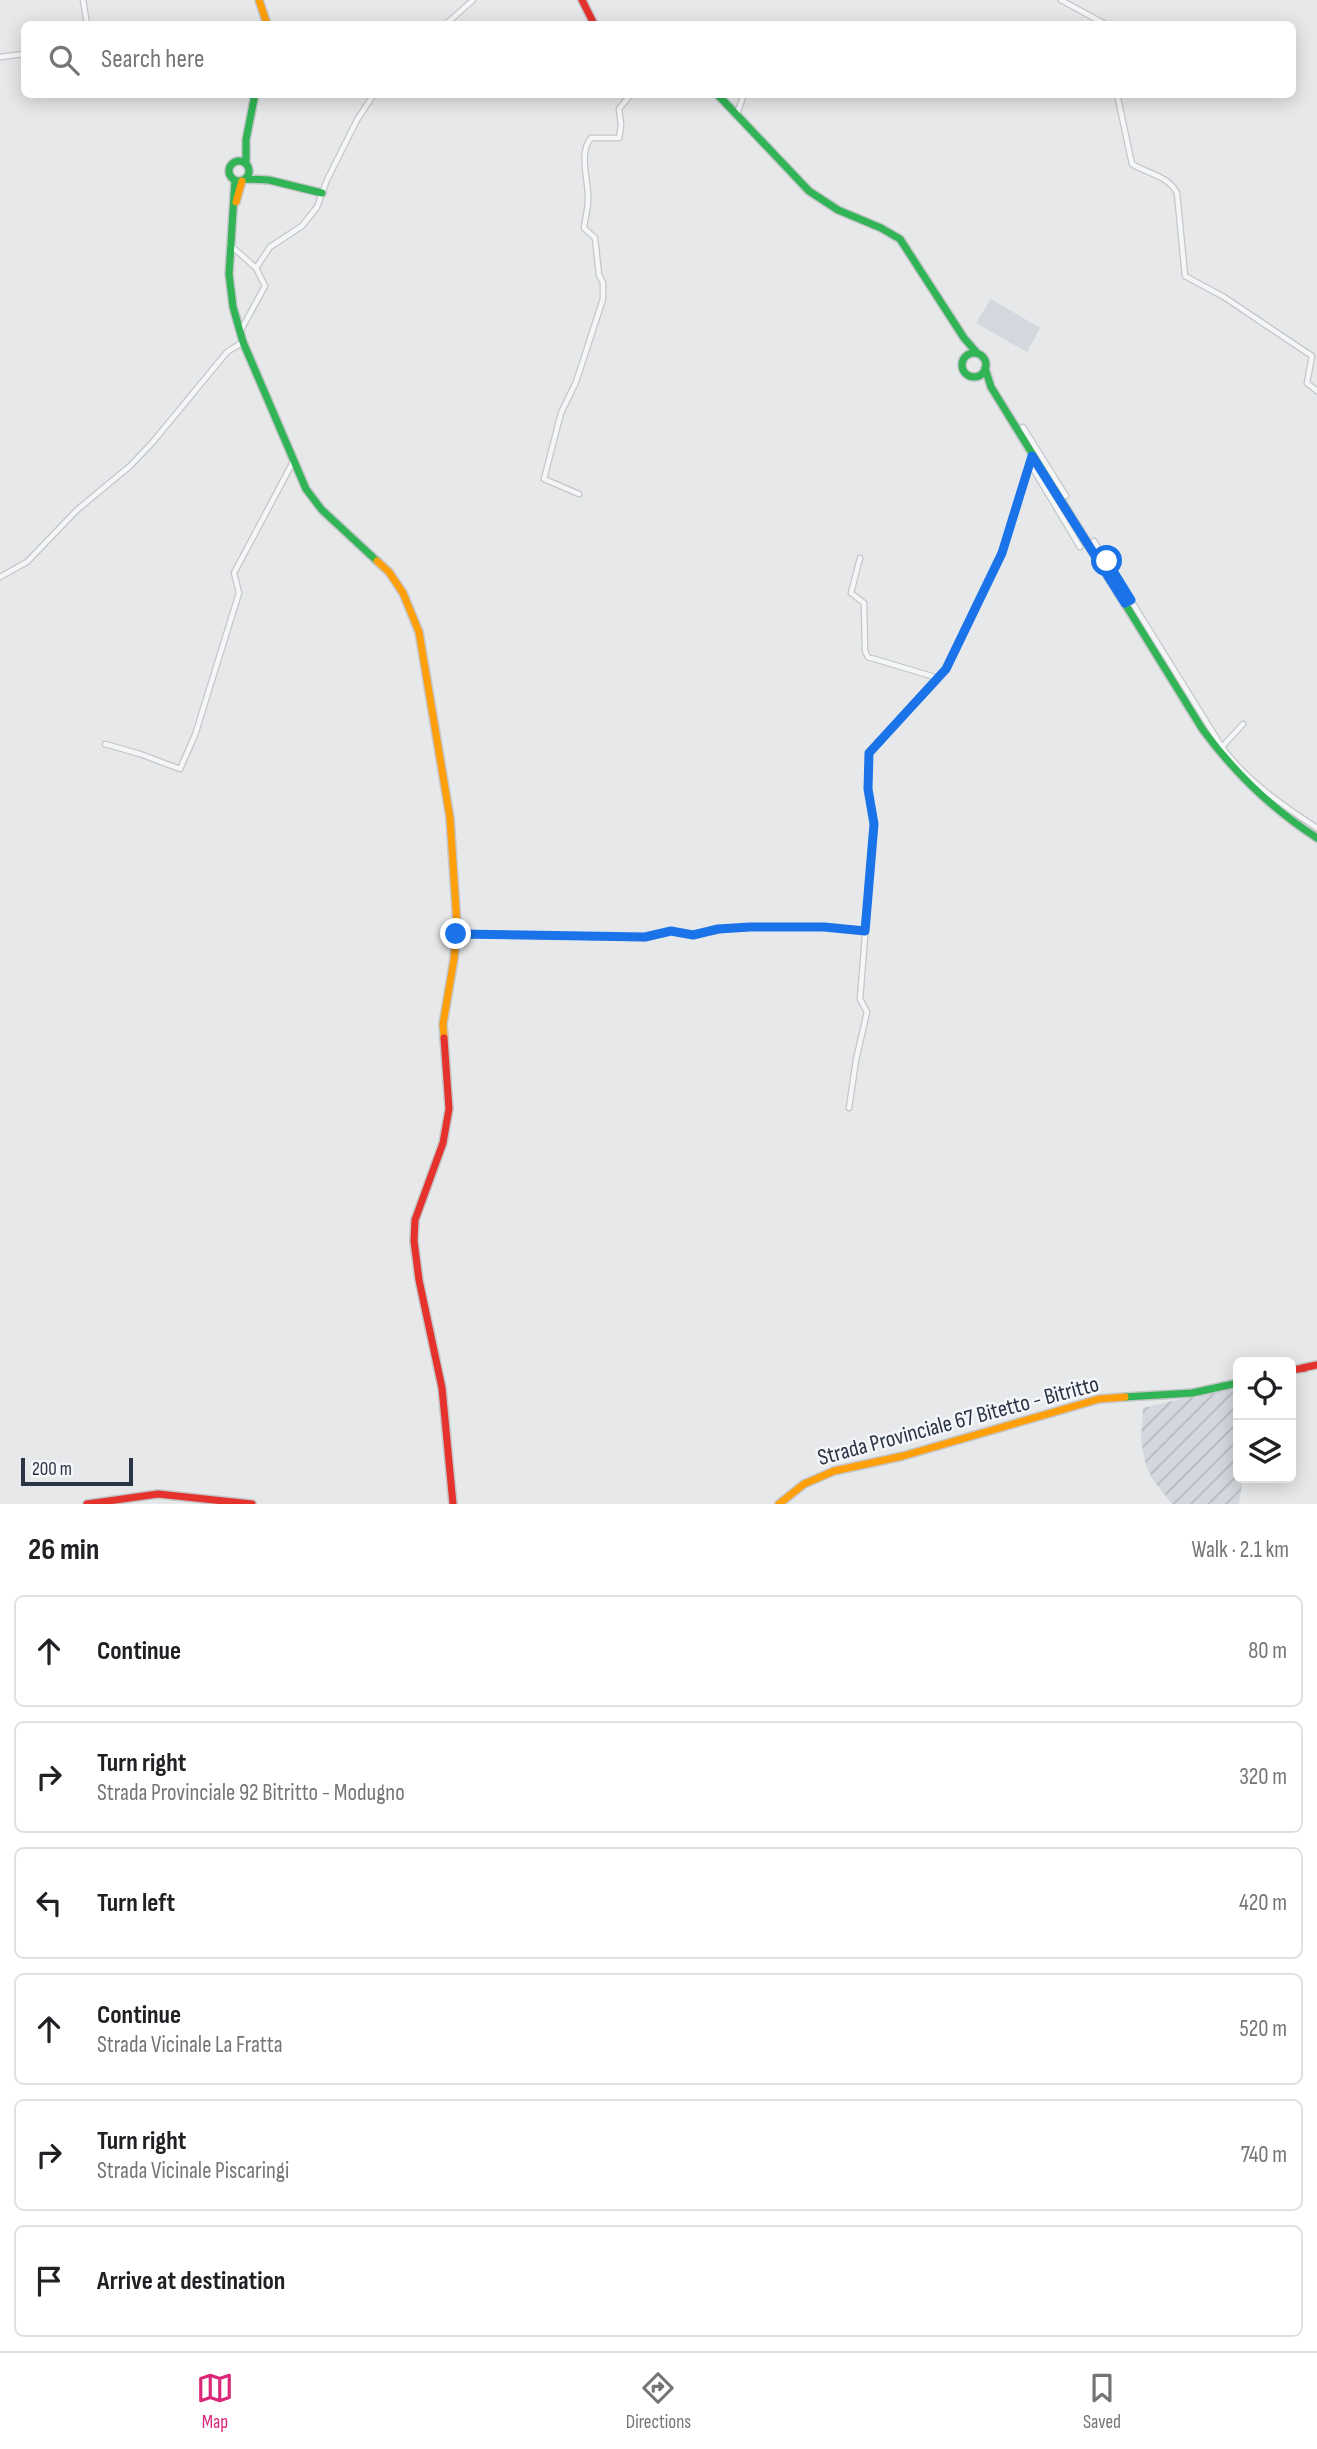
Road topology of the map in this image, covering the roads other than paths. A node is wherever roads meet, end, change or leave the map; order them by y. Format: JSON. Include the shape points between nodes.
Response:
{"nodes":[{"id":1,"x":83,"y":0,"type":"edge"},
{"id":2,"x":259,"y":0,"type":"edge"},
{"id":3,"x":473,"y":0,"type":"edge"},
{"id":4,"x":582,"y":0,"type":"edge"},
{"id":5,"x":1061,"y":0,"type":"edge"},
{"id":6,"x":86,"y":21,"type":"edge"},
{"id":7,"x":266,"y":21,"type":"edge"},
{"id":8,"x":449,"y":21,"type":"edge"},
{"id":9,"x":592,"y":21,"type":"edge"},
{"id":10,"x":1100,"y":21,"type":"edge"},
{"id":11,"x":21,"y":54,"type":"edge"},
{"id":12,"x":0,"y":57,"type":"edge"},
{"id":13,"x":254,"y":98,"type":"edge"},
{"id":14,"x":371,"y":98,"type":"edge"},
{"id":15,"x":628,"y":98,"type":"edge"},
{"id":16,"x":721,"y":98,"type":"edge"},
{"id":17,"x":743,"y":98,"type":"edge"},
{"id":18,"x":1118,"y":98,"type":"edge"},
{"id":19,"x":737,"y":114,"type":"junction"},
{"id":20,"x":242,"y":173,"type":"junction"},
{"id":21,"x":322,"y":193,"type":"junction"},
{"id":22,"x":229,"y":244,"type":"junction"},
{"id":23,"x":256,"y":268,"type":"junction"},
{"id":24,"x":240,"y":331,"type":"junction"},
{"id":25,"x":964,"y":338,"type":"junction"},
{"id":26,"x":243,"y":342,"type":"junction"},
{"id":27,"x":977,"y":353,"type":"junction"},
{"id":28,"x":968,"y":354,"type":"junction"},
{"id":29,"x":985,"y":368,"type":"junction"},
{"id":30,"x":976,"y":376,"type":"junction"},
{"id":31,"x":991,"y":387,"type":"junction"},
{"id":32,"x":1317,"y":391,"type":"edge"},
{"id":33,"x":1023,"y":427,"type":"dead end"},
{"id":34,"x":1031,"y":459,"type":"junction"},
{"id":35,"x":293,"y":462,"type":"junction"},
{"id":36,"x":1045,"y":470,"type":"junction"},
{"id":37,"x":579,"y":494,"type":"dead end"},
{"id":38,"x":1066,"y":496,"type":"dead end"},
{"id":39,"x":1094,"y":541,"type":"dead end"},
{"id":40,"x":1080,"y":547,"type":"dead end"},
{"id":41,"x":860,"y":558,"type":"dead end"},
{"id":42,"x":0,"y":577,"type":"edge"},
{"id":43,"x":1128,"y":602,"type":"junction"},
{"id":44,"x":938,"y":678,"type":"junction"},
{"id":45,"x":1243,"y":724,"type":"dead end"},
{"id":46,"x":105,"y":744,"type":"dead end"},
{"id":47,"x":1222,"y":747,"type":"junction"},
{"id":48,"x":1317,"y":834,"type":"edge"},
{"id":49,"x":865,"y":931,"type":"junction"},
{"id":50,"x":456,"y":934,"type":"junction"},
{"id":51,"x":849,"y":1108,"type":"dead end"},
{"id":52,"x":1317,"y":1366,"type":"edge"},
{"id":53,"x":1296,"y":1369,"type":"edge"},
{"id":54,"x":1233,"y":1383,"type":"edge"},
{"id":55,"x":87,"y":1504,"type":"edge"},
{"id":56,"x":252,"y":1504,"type":"edge"},
{"id":57,"x":453,"y":1504,"type":"edge"},
{"id":58,"x":779,"y":1504,"type":"edge"}],
"edges":[{"from":1,"to":6,"type":"street"},
{"from":2,"to":7,"type":"main road"},
{"from":3,"to":8,"type":"street"},
{"from":4,"to":9,"type":"main road"},
{"from":5,"to":10,"type":"street"},
{"from":11,"to":12,"type":"street"},
{"from":13,"to":20,"type":"main road"},
{"from":14,"to":21,"type":"street"},
{"from":15,"to":37,"type":"street","via":[[619,109],[619,138],[591,138],[586,145],[584,228],[595,238],[603,299],[561,413],[544,479]]},
{"from":16,"to":19,"type":"main road"},
{"from":17,"to":19,"type":"street"},
{"from":18,"to":32,"type":"street","via":[[1132,164],[1167,181],[1177,192],[1184,274],[1312,356],[1307,383]]},
{"from":19,"to":25,"type":"main road","via":[[809,191],[900,239]]},
{"from":20,"to":21,"type":"main road"},
{"from":20,"to":22,"type":"main road"},
{"from":21,"to":23,"type":"street","via":[[302,226],[270,247]]},
{"from":22,"to":23,"type":"street"},
{"from":22,"to":24,"type":"main road","via":[[230,285]]},
{"from":23,"to":24,"type":"street","via":[[264,291]]},
{"from":24,"to":26,"type":"main road"},
{"from":25,"to":27,"type":"main road"},
{"from":25,"to":28,"type":"main road"},
{"from":26,"to":35,"type":"main road"},
{"from":26,"to":42,"type":"street","via":[[227,352],[130,466],[77,510],[27,562]]},
{"from":27,"to":28,"type":"main road"},
{"from":27,"to":29,"type":"main road"},
{"from":28,"to":30,"type":"main road","via":[[962,368]]},
{"from":29,"to":30,"type":"main road"},
{"from":29,"to":31,"type":"main road"},
{"from":30,"to":31,"type":"main road"},
{"from":31,"to":34,"type":"main road"},
{"from":33,"to":36,"type":"street"},
{"from":34,"to":36,"type":"main road"},
{"from":34,"to":40,"type":"street"},
{"from":34,"to":44,"type":"street","via":[[1002,553]]},
{"from":35,"to":46,"type":"street","via":[[234,573],[239,593],[180,769]]},
{"from":35,"to":50,"type":"main road","via":[[322,510],[389,572],[419,632],[450,818]]},
{"from":36,"to":38,"type":"street"},
{"from":36,"to":43,"type":"main road"},
{"from":39,"to":43,"type":"street"},
{"from":41,"to":44,"type":"street","via":[[851,593],[864,603],[868,657]]},
{"from":43,"to":47,"type":"street"},
{"from":43,"to":48,"type":"main road","via":[[1215,747],[1258,795]]},
{"from":44,"to":49,"type":"street","via":[[869,753],[868,789],[874,824]]},
{"from":45,"to":47,"type":"street"},
{"from":47,"to":48,"type":"street","via":[[1246,774]]},
{"from":49,"to":50,"type":"street","via":[[750,927],[693,935],[671,931],[645,937]]},
{"from":49,"to":51,"type":"street","via":[[860,999],[867,1012]]},
{"from":50,"to":57,"type":"main road","via":[[443,1024],[449,1108],[446,1130],[420,1202],[414,1241],[442,1388]]},
{"from":52,"to":53,"type":"main road"},
{"from":54,"to":58,"type":"main road","name":"Strada Provinciale 67 Bitetto - Bitritto","via":[[1192,1393],[1100,1399],[903,1456],[834,1471],[804,1484]]},
{"from":55,"to":56,"type":"main road","via":[[158,1494]]}]}
